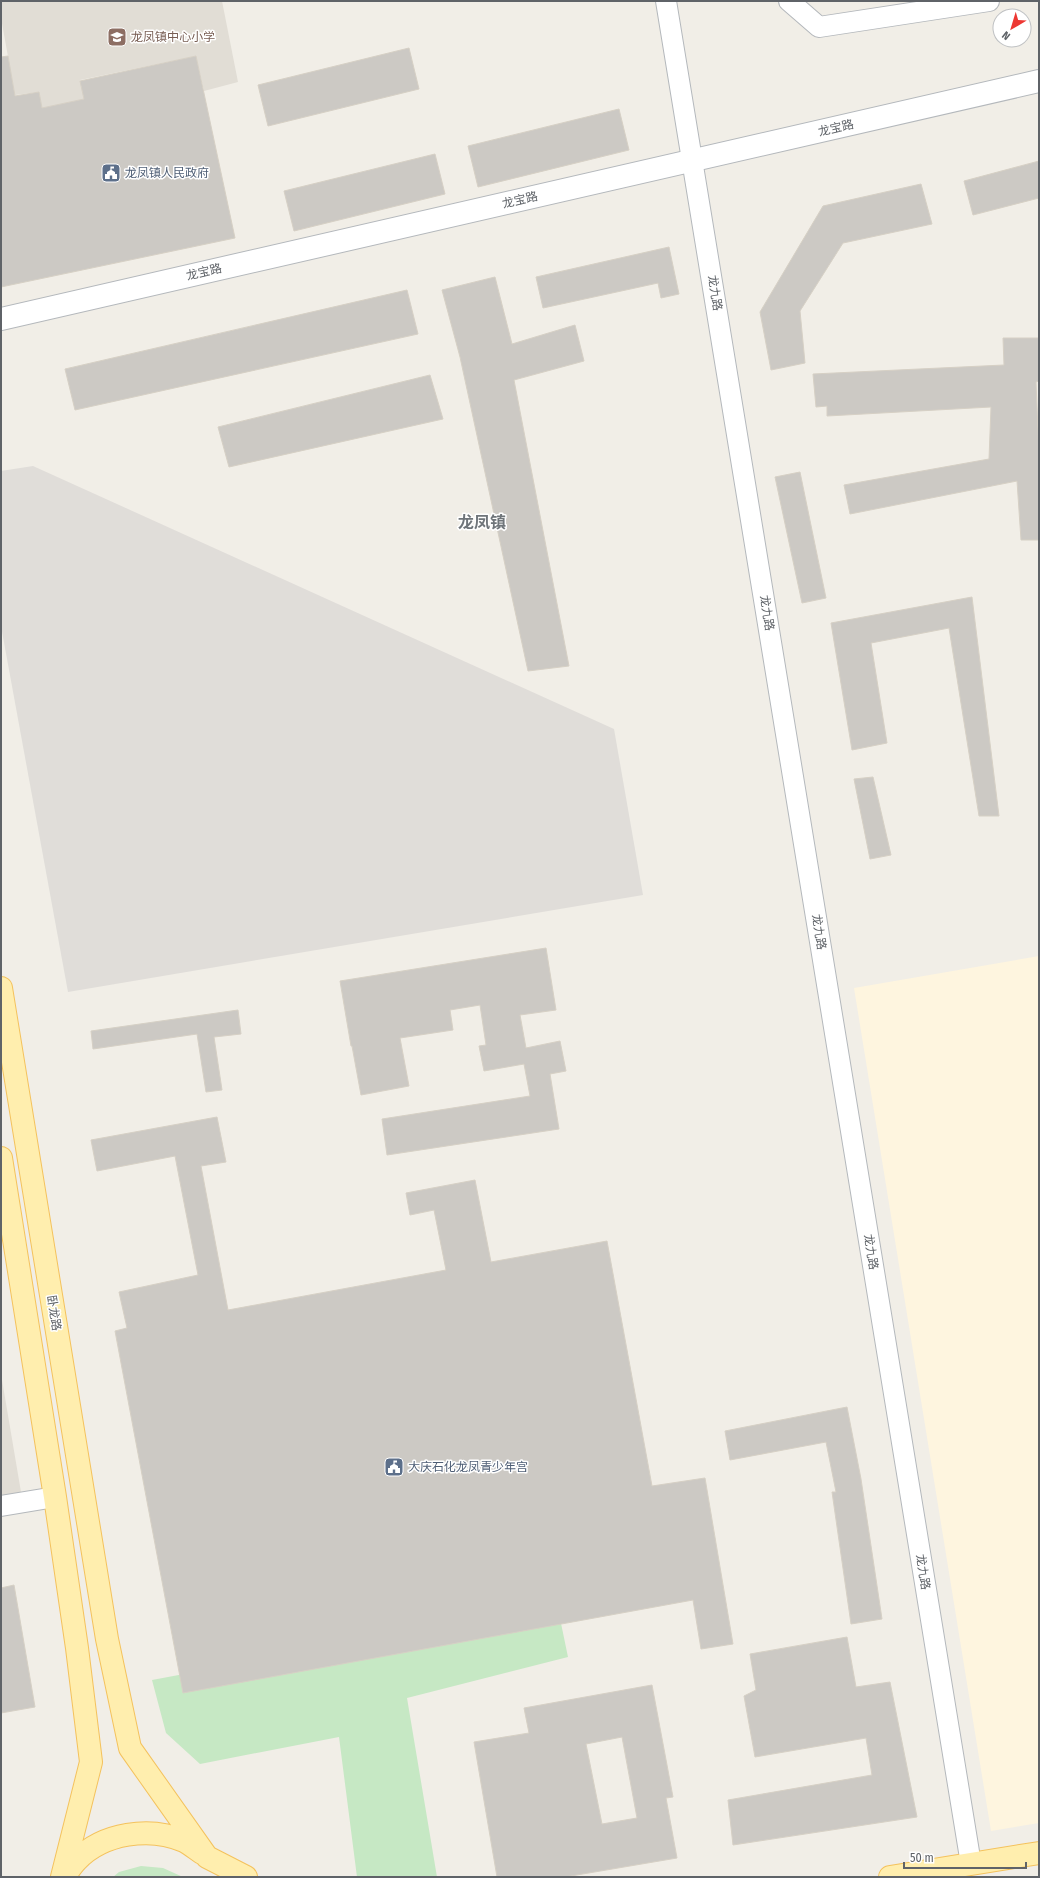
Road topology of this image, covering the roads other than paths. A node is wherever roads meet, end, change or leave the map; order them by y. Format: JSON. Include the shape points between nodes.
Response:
{"nodes":[{"id":1,"x":666,"y":1,"type":"edge"},
{"id":2,"x":789,"y":1,"type":"edge"},
{"id":3,"x":989,"y":1,"type":"edge"},
{"id":4,"x":958,"y":3,"type":"edge"},
{"id":5,"x":872,"y":10,"type":"edge"},
{"id":6,"x":1039,"y":81,"type":"edge"},
{"id":7,"x":693,"y":160,"type":"junction"},
{"id":8,"x":1,"y":319,"type":"edge"},
{"id":9,"x":1,"y":988,"type":"edge"},
{"id":10,"x":1,"y":1158,"type":"edge"},
{"id":11,"x":55,"y":1497,"type":"junction"},
{"id":12,"x":1,"y":1506,"type":"edge"},
{"id":13,"x":1039,"y":1853,"type":"edge"},
{"id":14,"x":207,"y":1857,"type":"junction"},
{"id":15,"x":971,"y":1864,"type":"junction"},
{"id":16,"x":63,"y":1877,"type":"edge"},
{"id":17,"x":224,"y":1877,"type":"edge"},
{"id":18,"x":246,"y":1877,"type":"edge"},
{"id":19,"x":890,"y":1877,"type":"edge"}],
"edges":[{"from":1,"to":7,"type":"street","name":"龙九路"},
{"from":2,"to":5,"type":"street","via":[[818,26]]},
{"from":3,"to":4,"type":"street"},
{"from":4,"to":5,"type":"street"},
{"from":6,"to":7,"type":"street","name":"龙宝路"},
{"from":7,"to":8,"type":"street","name":"龙宝路"},
{"from":7,"to":15,"type":"street","name":"龙九路"},
{"from":9,"to":14,"type":"main road","name":"卧龙路","via":[[107,1639],[130,1748]]},
{"from":10,"to":11,"type":"main road"},
{"from":11,"to":12,"type":"street"},
{"from":11,"to":16,"type":"main road","via":[[91,1762]]},
{"from":13,"to":15,"type":"main road"},
{"from":14,"to":16,"type":"main road","via":[[184,1841],[156,1834],[128,1834],[101,1843],[78,1859]]},
{"from":14,"to":17,"type":"main road"},
{"from":14,"to":18,"type":"main road"},
{"from":15,"to":19,"type":"main road"}]}
